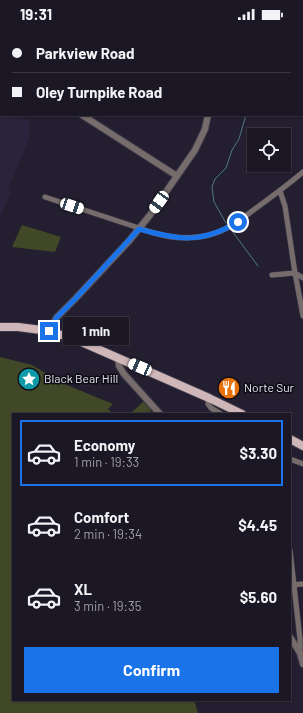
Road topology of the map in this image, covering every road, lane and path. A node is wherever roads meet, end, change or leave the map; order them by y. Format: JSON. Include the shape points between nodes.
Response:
{"nodes":[{"id":1,"x":84,"y":116,"type":"edge"},
{"id":2,"x":208,"y":116,"type":"edge"},
{"id":3,"x":303,"y":172,"type":"edge"},
{"id":4,"x":177,"y":176,"type":"junction"},
{"id":5,"x":280,"y":191,"type":"junction"},
{"id":6,"x":45,"y":197,"type":"dead end"},
{"id":7,"x":139,"y":229,"type":"junction"},
{"id":8,"x":295,"y":273,"type":"junction"},
{"id":9,"x":272,"y":275,"type":"dead end"},
{"id":10,"x":303,"y":278,"type":"edge"},
{"id":11,"x":303,"y":316,"type":"edge"},
{"id":12,"x":0,"y":327,"type":"edge"},
{"id":13,"x":49,"y":331,"type":"junction"},
{"id":14,"x":118,"y":358,"type":"junction"},
{"id":15,"x":209,"y":398,"type":"junction"},
{"id":16,"x":159,"y":413,"type":"edge"},
{"id":17,"x":220,"y":413,"type":"edge"},
{"id":18,"x":240,"y":413,"type":"edge"},
{"id":19,"x":291,"y":440,"type":"edge"},
{"id":20,"x":303,"y":446,"type":"edge"},
{"id":21,"x":291,"y":459,"type":"edge"},
{"id":22,"x":303,"y":464,"type":"edge"},
{"id":23,"x":291,"y":568,"type":"edge"},
{"id":24,"x":303,"y":584,"type":"edge"},
{"id":25,"x":292,"y":585,"type":"edge"},
{"id":26,"x":291,"y":640,"type":"edge"},
{"id":27,"x":300,"y":653,"type":"junction"},
{"id":28,"x":303,"y":664,"type":"edge"}],
"edges":[{"from":1,"to":4,"type":"street"},
{"from":2,"to":4,"type":"street","via":[[195,150]]},
{"from":3,"to":5,"type":"street"},
{"from":4,"to":7,"type":"street"},
{"from":5,"to":7,"type":"street","via":[[238,222],[212,234],[186,239]]},
{"from":5,"to":8,"type":"street","via":[[286,206]]},
{"from":6,"to":7,"type":"street"},
{"from":7,"to":13,"type":"street","via":[[57,317]]},
{"from":8,"to":9,"type":"street"},
{"from":8,"to":10,"type":"street"},
{"from":8,"to":11,"type":"street"},
{"from":12,"to":13,"type":"main road"},
{"from":13,"to":14,"type":"main road"},
{"from":14,"to":15,"type":"main road"},
{"from":14,"to":16,"type":"street","via":[[124,374]]},
{"from":15,"to":17,"type":"street","via":[[209,406]]},
{"from":15,"to":18,"type":"main road"},
{"from":19,"to":20,"type":"main road"},
{"from":21,"to":22,"type":"street"},
{"from":23,"to":25,"type":"street"},
{"from":24,"to":25,"type":"street"},
{"from":25,"to":27,"type":"street"},
{"from":26,"to":27,"type":"street"},
{"from":27,"to":28,"type":"street"}]}
